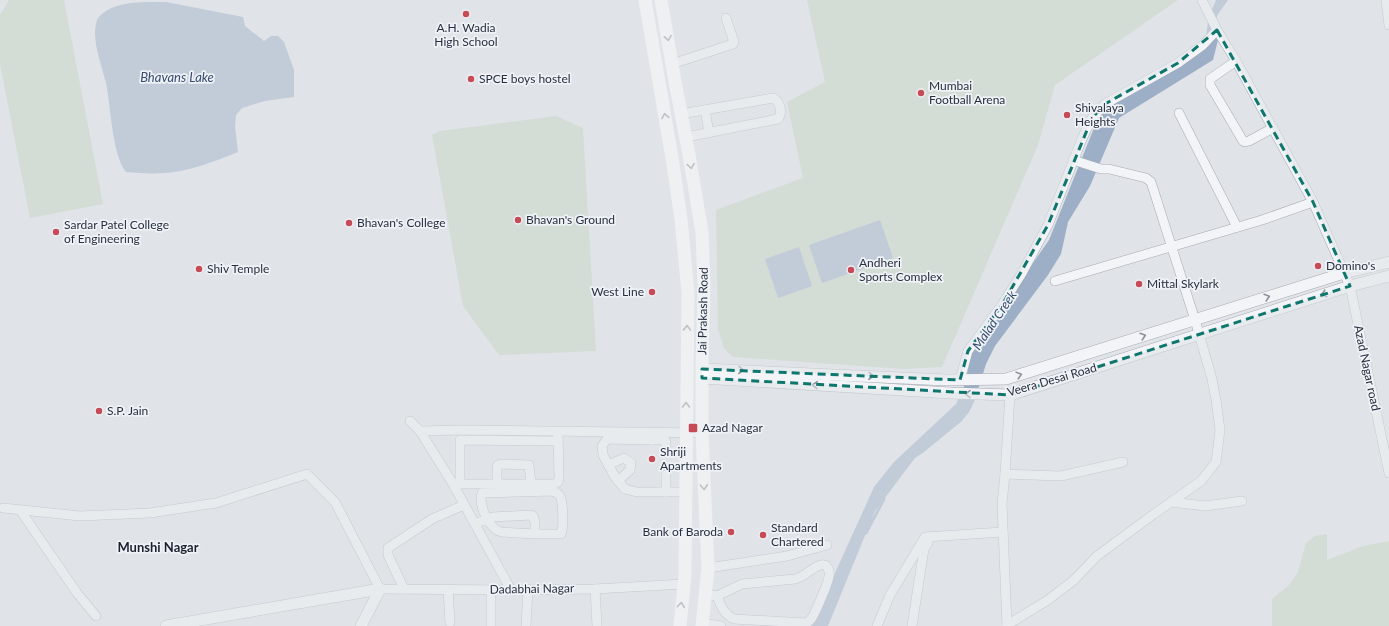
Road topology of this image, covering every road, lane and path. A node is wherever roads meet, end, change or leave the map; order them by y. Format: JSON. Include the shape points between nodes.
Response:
{"nodes":[{"id":1,"x":645,"y":0,"type":"edge"},
{"id":2,"x":661,"y":0,"type":"edge"},
{"id":3,"x":1202,"y":0,"type":"edge"},
{"id":4,"x":1386,"y":0,"type":"edge"},
{"id":5,"x":726,"y":18,"type":"dead end"},
{"id":6,"x":1389,"y":25,"type":"edge"},
{"id":7,"x":1217,"y":30,"type":"junction"},
{"id":8,"x":1236,"y":61,"type":"junction"},
{"id":9,"x":672,"y":64,"type":"junction"},
{"id":10,"x":705,"y":110,"type":"junction"},
{"id":11,"x":1179,"y":113,"type":"dead end"},
{"id":12,"x":681,"y":114,"type":"junction"},
{"id":13,"x":1273,"y":128,"type":"junction"},
{"id":14,"x":709,"y":133,"type":"junction"},
{"id":15,"x":686,"y":137,"type":"junction"},
{"id":16,"x":1077,"y":158,"type":"junction"},
{"id":17,"x":1313,"y":202,"type":"junction"},
{"id":18,"x":1238,"y":227,"type":"junction"},
{"id":19,"x":1172,"y":246,"type":"junction"},
{"id":20,"x":1389,"y":262,"type":"edge"},
{"id":21,"x":1344,"y":273,"type":"junction"},
{"id":22,"x":1389,"y":276,"type":"edge"},
{"id":23,"x":1055,"y":280,"type":"dead end"},
{"id":24,"x":1350,"y":286,"type":"junction"},
{"id":25,"x":1195,"y":320,"type":"junction"},
{"id":26,"x":1199,"y":334,"type":"junction"},
{"id":27,"x":702,"y":373,"type":"junction"},
{"id":28,"x":963,"y":380,"type":"junction"},
{"id":29,"x":1010,"y":395,"type":"junction"},
{"id":30,"x":410,"y":421,"type":"dead end"},
{"id":31,"x":460,"y":430,"type":"junction"},
{"id":32,"x":420,"y":431,"type":"junction"},
{"id":33,"x":686,"y":433,"type":"junction"},
{"id":34,"x":702,"y":433,"type":"junction"},
{"id":35,"x":558,"y":436,"type":"junction"},
{"id":36,"x":652,"y":436,"type":"junction"},
{"id":37,"x":460,"y":440,"type":"junction"},
{"id":38,"x":666,"y":452,"type":"dead end"},
{"id":39,"x":1387,"y":453,"type":"edge"},
{"id":40,"x":1123,"y":462,"type":"dead end"},
{"id":41,"x":608,"y":465,"type":"junction"},
{"id":42,"x":1389,"y":473,"type":"edge"},
{"id":43,"x":1005,"y":474,"type":"junction"},
{"id":44,"x":666,"y":475,"type":"dead end"},
{"id":45,"x":618,"y":481,"type":"junction"},
{"id":46,"x":497,"y":483,"type":"junction"},
{"id":47,"x":456,"y":484,"type":"junction"},
{"id":48,"x":531,"y":484,"type":"junction"},
{"id":49,"x":666,"y":492,"type":"junction"},
{"id":50,"x":685,"y":492,"type":"junction"},
{"id":51,"x":1242,"y":501,"type":"dead end"},
{"id":52,"x":1171,"y":502,"type":"junction"},
{"id":53,"x":464,"y":505,"type":"junction"},
{"id":54,"x":2,"y":508,"type":"dead end"},
{"id":55,"x":20,"y":510,"type":"junction"},
{"id":56,"x":486,"y":519,"type":"junction"},
{"id":57,"x":475,"y":524,"type":"junction"},
{"id":58,"x":1003,"y":532,"type":"junction"},
{"id":59,"x":535,"y":534,"type":"junction"},
{"id":60,"x":932,"y":536,"type":"junction"},
{"id":61,"x":827,"y":545,"type":"dead end"},
{"id":62,"x":708,"y":568,"type":"junction"},
{"id":63,"x":684,"y":584,"type":"junction"},
{"id":64,"x":380,"y":589,"type":"junction"},
{"id":65,"x":404,"y":589,"type":"junction"},
{"id":66,"x":448,"y":589,"type":"junction"},
{"id":67,"x":528,"y":589,"type":"junction"},
{"id":68,"x":595,"y":589,"type":"junction"},
{"id":69,"x":491,"y":590,"type":"junction"},
{"id":70,"x":511,"y":590,"type":"junction"},
{"id":71,"x":704,"y":594,"type":"junction"},
{"id":72,"x":717,"y":596,"type":"junction"},
{"id":73,"x":96,"y":616,"type":"dead end"},
{"id":74,"x":450,"y":623,"type":"dead end"},
{"id":75,"x":702,"y":625,"type":"edge"},
{"id":76,"x":1007,"y":625,"type":"edge"},
{"id":77,"x":166,"y":626,"type":"edge"},
{"id":78,"x":361,"y":626,"type":"edge"},
{"id":79,"x":491,"y":626,"type":"edge"},
{"id":80,"x":526,"y":626,"type":"edge"},
{"id":81,"x":597,"y":626,"type":"edge"},
{"id":82,"x":680,"y":626,"type":"edge"},
{"id":83,"x":721,"y":626,"type":"edge"},
{"id":84,"x":877,"y":626,"type":"edge"},
{"id":85,"x":912,"y":626,"type":"edge"}],
"edges":[{"from":33,"to":1,"type":"main road","name":"Jai Prakash Road","one_way":true,"via":[[688,293],[681,219]]},
{"from":2,"to":9,"type":"main road","name":"Jai Prakash Road","one_way":true},
{"from":3,"to":7,"type":"street","name":"Azad Nagar road"},
{"from":4,"to":6,"type":"street"},
{"from":5,"to":9,"type":"street","via":[[733,44]]},
{"from":7,"to":8,"type":"street","name":"Azad Nagar road"},
{"from":7,"to":16,"type":"street","via":[[1203,45],[1178,63],[1105,104],[1092,118]]},
{"from":8,"to":13,"type":"street","name":"Azad Nagar road"},
{"from":8,"to":13,"type":"street","via":[[1210,79],[1210,85],[1243,141],[1249,141]]},
{"from":9,"to":12,"type":"main road","name":"Jai Prakash Road"},
{"from":10,"to":12,"type":"street"},
{"from":10,"to":14,"type":"street"},
{"from":10,"to":14,"type":"street","via":[[773,98],[778,102],[781,114],[778,119]]},
{"from":11,"to":18,"type":"street"},
{"from":12,"to":15,"type":"main road","name":"Jai Prakash Road"},
{"from":13,"to":17,"type":"street","name":"Azad Nagar road"},
{"from":14,"to":15,"type":"street"},
{"from":15,"to":27,"type":"main road","name":"Jai Prakash Road","one_way":true,"via":[[702,232]]},
{"from":16,"to":19,"type":"street","via":[[1146,178],[1151,182]]},
{"from":16,"to":28,"type":"street","via":[[1048,225],[1022,273],[968,351]]},
{"from":17,"to":18,"type":"street"},
{"from":17,"to":21,"type":"street","name":"Azad Nagar road"},
{"from":18,"to":19,"type":"street"},
{"from":19,"to":23,"type":"street"},
{"from":19,"to":25,"type":"street"},
{"from":20,"to":21,"type":"street"},
{"from":21,"to":24,"type":"street","name":"Azad Nagar road"},
{"from":25,"to":21,"type":"street","one_way":true},
{"from":22,"to":24,"type":"street","name":"Veera Desai Road"},
{"from":24,"to":26,"type":"street","name":"Veera Desai Road","one_way":true},
{"from":24,"to":39,"type":"street","name":"Azad Nagar road"},
{"from":25,"to":26,"type":"street"},
{"from":28,"to":25,"type":"street","one_way":true,"via":[[1006,379]]},
{"from":26,"to":29,"type":"street","name":"Veera Desai Road"},
{"from":26,"to":52,"type":"street","via":[[1212,379],[1219,420],[1216,462],[1201,481]]},
{"from":27,"to":28,"type":"street","one_way":true},
{"from":29,"to":27,"type":"street","name":"Veera Desai Road","one_way":true,"via":[[951,393]]},
{"from":27,"to":34,"type":"main road","name":"Jai Prakash Road"},
{"from":29,"to":43,"type":"street"},
{"from":30,"to":32,"type":"street"},
{"from":31,"to":32,"type":"street"},
{"from":31,"to":35,"type":"street"},
{"from":31,"to":37,"type":"street"},
{"from":32,"to":47,"type":"street"},
{"from":33,"to":34,"type":"street"},
{"from":33,"to":36,"type":"street"},
{"from":33,"to":50,"type":"main road","name":"Jai Prakash Road"},
{"from":34,"to":62,"type":"main road","name":"Jai Prakash Road","one_way":true},
{"from":35,"to":36,"type":"street"},
{"from":35,"to":37,"type":"street"},
{"from":35,"to":48,"type":"street","via":[[558,482]]},
{"from":36,"to":38,"type":"street","via":[[665,440]]},
{"from":36,"to":41,"type":"street","via":[[607,439],[602,446]]},
{"from":37,"to":47,"type":"street"},
{"from":39,"to":42,"type":"street","name":"Azad Nagar road"},
{"from":40,"to":43,"type":"street","via":[[1061,476]]},
{"from":41,"to":45,"type":"street"},
{"from":41,"to":45,"type":"street","via":[[624,458],[631,463],[630,470]]},
{"from":43,"to":58,"type":"street"},
{"from":44,"to":49,"type":"street"},
{"from":45,"to":49,"type":"street","via":[[625,489],[632,491]]},
{"from":46,"to":47,"type":"street"},
{"from":46,"to":48,"type":"street"},
{"from":46,"to":48,"type":"street","via":[[498,465],[529,464]]},
{"from":47,"to":53,"type":"street"},
{"from":49,"to":50,"type":"street"},
{"from":50,"to":63,"type":"main road","name":"Jai Prakash Road"},
{"from":51,"to":52,"type":"street","via":[[1205,506]]},
{"from":52,"to":76,"type":"street","via":[[1097,556],[1074,580],[1048,600]]},
{"from":53,"to":57,"type":"street"},
{"from":53,"to":65,"type":"street","via":[[432,519],[388,548],[388,555]]},
{"from":54,"to":55,"type":"street"},
{"from":55,"to":64,"type":"street","via":[[80,516],[150,513],[216,503],[307,474],[335,502]]},
{"from":55,"to":73,"type":"street","via":[[77,593]]},
{"from":56,"to":57,"type":"street"},
{"from":56,"to":59,"type":"street","via":[[498,531]]},
{"from":56,"to":59,"type":"street","via":[[531,515],[535,519]]},
{"from":56,"to":59,"type":"street","via":[[482,493],[557,493],[561,497],[563,531],[558,535]]},
{"from":57,"to":70,"type":"street"},
{"from":58,"to":60,"type":"street"},
{"from":58,"to":76,"type":"street"},
{"from":60,"to":84,"type":"street","via":[[925,537],[890,595]]},
{"from":60,"to":85,"type":"street","via":[[924,549]]},
{"from":61,"to":62,"type":"street","via":[[787,556]]},
{"from":62,"to":71,"type":"main road","name":"Jai Prakash Road"},
{"from":63,"to":68,"type":"street","name":"Dadabhai Nagar"},
{"from":82,"to":63,"type":"main road","name":"Jai Prakash Road","one_way":true},
{"from":64,"to":65,"type":"street","name":"Dadabhai Nagar"},
{"from":64,"to":77,"type":"street"},
{"from":64,"to":78,"type":"street"},
{"from":65,"to":66,"type":"street","name":"Dadabhai Nagar"},
{"from":66,"to":69,"type":"street","name":"Dadabhai Nagar"},
{"from":66,"to":74,"type":"street"},
{"from":67,"to":68,"type":"street","name":"Dadabhai Nagar"},
{"from":67,"to":70,"type":"street","name":"Dadabhai Nagar"},
{"from":67,"to":80,"type":"street"},
{"from":68,"to":81,"type":"street"},
{"from":69,"to":70,"type":"street","name":"Dadabhai Nagar"},
{"from":69,"to":79,"type":"street"},
{"from":71,"to":72,"type":"street"},
{"from":71,"to":75,"type":"main road","name":"Jai Prakash Road"},
{"from":72,"to":72,"type":"street","via":[[742,584],[795,579],[823,564],[828,568],[829,576],[812,618],[806,623],[734,620],[722,609]]},
{"from":75,"to":83,"type":"street"}]}
